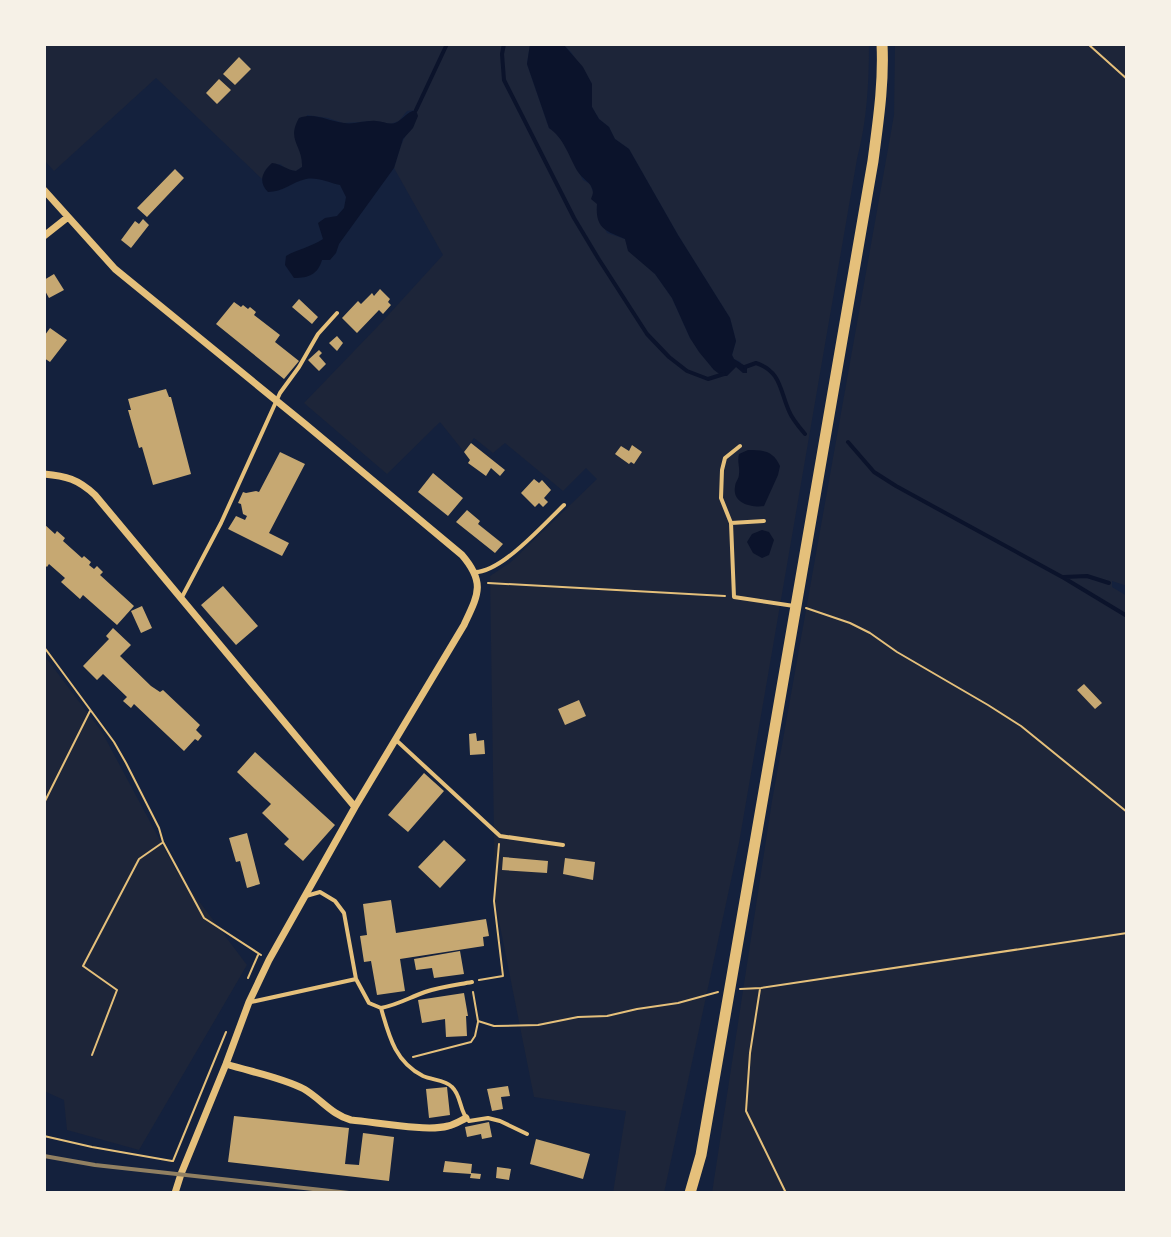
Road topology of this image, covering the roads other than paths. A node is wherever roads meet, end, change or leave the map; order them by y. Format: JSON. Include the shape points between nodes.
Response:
{"nodes":[{"id":1,"x":882,"y":44,"type":"edge"},
{"id":2,"x":44,"y":190,"type":"edge"},
{"id":3,"x":68,"y":217,"type":"junction"},
{"id":4,"x":44,"y":236,"type":"edge"},
{"id":5,"x":337,"y":313,"type":"dead end"},
{"id":6,"x":277,"y":402,"type":"junction"},
{"id":7,"x":740,"y":446,"type":"dead end"},
{"id":8,"x":44,"y":474,"type":"edge"},
{"id":9,"x":564,"y":505,"type":"dead end"},
{"id":10,"x":764,"y":521,"type":"dead end"},
{"id":11,"x":731,"y":523,"type":"junction"},
{"id":12,"x":475,"y":572,"type":"junction"},
{"id":13,"x":181,"y":598,"type":"junction"},
{"id":14,"x":796,"y":606,"type":"junction"},
{"id":15,"x":396,"y":740,"type":"junction"},
{"id":16,"x":355,"y":807,"type":"junction"},
{"id":17,"x":563,"y":845,"type":"dead end"},
{"id":18,"x":304,"y":896,"type":"junction"},
{"id":19,"x":356,"y":979,"type":"junction"},
{"id":20,"x":472,"y":982,"type":"road end"},
{"id":21,"x":249,"y":1002,"type":"junction"},
{"id":22,"x":381,"y":1008,"type":"junction"},
{"id":23,"x":226,"y":1064,"type":"junction"},
{"id":24,"x":466,"y":1118,"type":"junction"},
{"id":25,"x":527,"y":1134,"type":"dead end"},
{"id":26,"x":175,"y":1193,"type":"edge"},
{"id":27,"x":690,"y":1193,"type":"edge"}],
"edges":[{"from":1,"to":14,"type":"main road","via":[[873,161]]},
{"from":2,"to":3,"type":"street"},
{"from":3,"to":4,"type":"street"},
{"from":3,"to":6,"type":"street","via":[[115,269]]},
{"from":5,"to":6,"type":"lane","via":[[318,334]]},
{"from":6,"to":12,"type":"street","via":[[462,555]]},
{"from":6,"to":13,"type":"lane"},
{"from":7,"to":11,"type":"lane","via":[[725,458],[722,470],[721,498]]},
{"from":8,"to":13,"type":"street","via":[[84,484]]},
{"from":9,"to":12,"type":"lane","via":[[508,557],[492,569]]},
{"from":10,"to":11,"type":"lane"},
{"from":11,"to":14,"type":"lane","via":[[734,597]]},
{"from":12,"to":15,"type":"street","via":[[478,594],[464,625]]},
{"from":13,"to":16,"type":"street"},
{"from":14,"to":27,"type":"main road","via":[[701,1155]]},
{"from":15,"to":16,"type":"street"},
{"from":15,"to":17,"type":"lane","via":[[500,836]]},
{"from":16,"to":18,"type":"street"},
{"from":18,"to":19,"type":"lane","via":[[320,892],[344,913]]},
{"from":18,"to":21,"type":"street"},
{"from":19,"to":21,"type":"lane"},
{"from":19,"to":22,"type":"lane","via":[[369,1003]]},
{"from":20,"to":22,"type":"lane"},
{"from":21,"to":23,"type":"street"},
{"from":22,"to":24,"type":"lane","via":[[402,1060],[425,1077],[450,1084]]},
{"from":23,"to":24,"type":"street","via":[[292,1084],[342,1118],[442,1127]]},
{"from":23,"to":26,"type":"street"},
{"from":24,"to":25,"type":"lane","via":[[500,1121]]}]}
